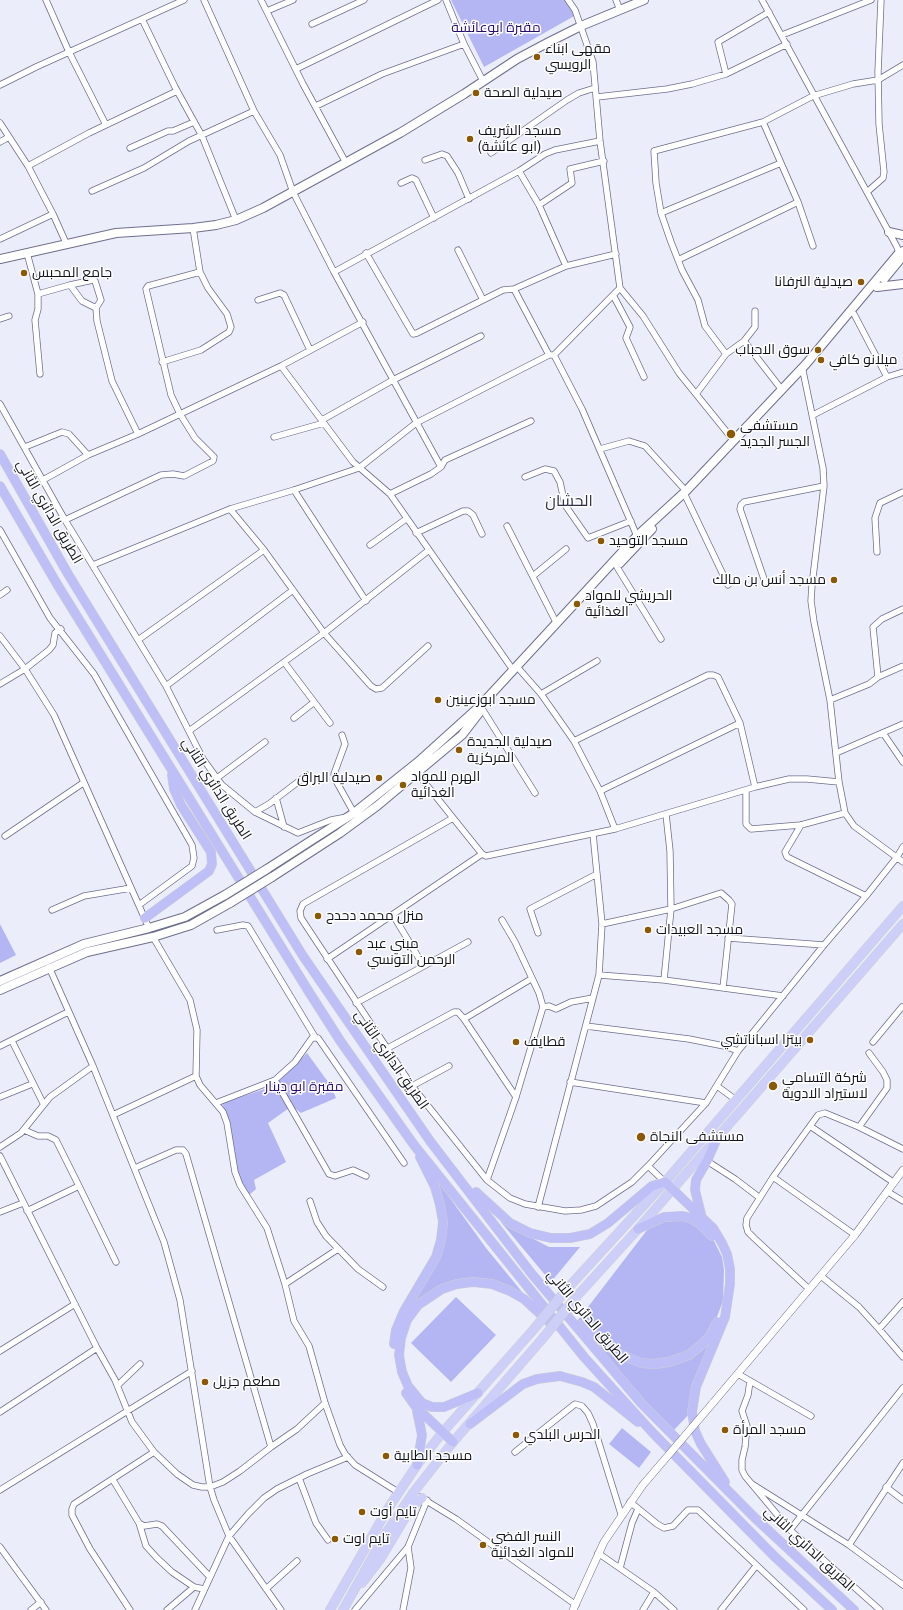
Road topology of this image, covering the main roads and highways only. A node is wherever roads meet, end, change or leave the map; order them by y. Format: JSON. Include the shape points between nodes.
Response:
{"nodes":[{"id":1,"x":644,"y":0,"type":"edge"},
{"id":2,"x":889,"y":232,"type":"road end"},
{"id":3,"x":903,"y":235,"type":"edge"},
{"id":4,"x":902,"y":256,"type":"edge"},
{"id":5,"x":0,"y":259,"type":"edge"},
{"id":6,"x":903,"y":284,"type":"edge"},
{"id":7,"x":877,"y":286,"type":"junction"},
{"id":8,"x":762,"y":413,"type":"junction"},
{"id":9,"x":0,"y":454,"type":"edge"},
{"id":10,"x":0,"y":486,"type":"edge"},
{"id":11,"x":686,"y":493,"type":"junction"},
{"id":12,"x":516,"y":670,"type":"junction"},
{"id":13,"x":481,"y":708,"type":"junction"},
{"id":14,"x":171,"y":772,"type":"junction"},
{"id":15,"x":903,"y":906,"type":"edge"},
{"id":16,"x":145,"y":918,"type":"road end"},
{"id":17,"x":903,"y":924,"type":"edge"},
{"id":18,"x":0,"y":981,"type":"edge"},
{"id":19,"x":0,"y":990,"type":"edge"},
{"id":20,"x":718,"y":1136,"type":"junction"},
{"id":21,"x":430,"y":1141,"type":"junction"},
{"id":22,"x":414,"y":1145,"type":"junction"},
{"id":23,"x":665,"y":1182,"type":"junction"},
{"id":24,"x":672,"y":1188,"type":"junction"},
{"id":25,"x":701,"y":1214,"type":"junction"},
{"id":26,"x":638,"y":1229,"type":"junction"},
{"id":27,"x":560,"y":1307,"type":"junction"},
{"id":28,"x":584,"y":1357,"type":"junction"},
{"id":29,"x":478,"y":1393,"type":"junction"},
{"id":30,"x":416,"y":1407,"type":"junction"},
{"id":31,"x":470,"y":1424,"type":"junction"},
{"id":32,"x":652,"y":1432,"type":"junction"},
{"id":33,"x":442,"y":1433,"type":"junction"},
{"id":34,"x":453,"y":1442,"type":"junction"},
{"id":35,"x":417,"y":1465,"type":"junction"},
{"id":36,"x":425,"y":1499,"type":"road end"},
{"id":37,"x":738,"y":1501,"type":"junction"},
{"id":38,"x":354,"y":1591,"type":"junction"},
{"id":39,"x":330,"y":1610,"type":"edge"},
{"id":40,"x":343,"y":1610,"type":"edge"},
{"id":41,"x":832,"y":1610,"type":"edge"},
{"id":42,"x":854,"y":1610,"type":"edge"}],
"edges":[{"from":1,"to":5,"type":"main road","via":[[581,26],[517,59],[400,133],[236,220],[193,228],[138,230],[66,243]]},
{"from":2,"to":3,"type":"main road"},
{"from":4,"to":7,"type":"main road"},
{"from":4,"to":8,"type":"main road"},
{"from":6,"to":7,"type":"main road"},
{"from":7,"to":8,"type":"main road","via":[[803,371]]},
{"from":8,"to":11,"type":"main road"},
{"from":8,"to":11,"type":"main road"},
{"from":9,"to":21,"type":"highway","name":"الطريق الدائري الثاني","via":[[68,574],[303,956]]},
{"from":10,"to":14,"type":"highway","name":"الطريق الدائري الثاني"},
{"from":11,"to":12,"type":"main road"},
{"from":11,"to":12,"type":"main road","via":[[637,536]]},
{"from":12,"to":13,"type":"main road"},
{"from":13,"to":18,"type":"main road","bridge":true,"via":[[351,815],[225,895],[185,917],[73,948]]},
{"from":13,"to":19,"type":"main road","bridge":true,"via":[[462,735],[349,827],[230,903],[191,925],[153,937],[87,952]]},
{"from":14,"to":16,"type":"highway","via":[[174,789],[181,805],[211,852],[212,864],[209,871]]},
{"from":14,"to":22,"type":"highway","name":"الطريق الدائري الثاني","via":[[341,1042]]},
{"from":15,"to":23,"type":"main road"},
{"from":17,"to":20,"type":"main road"},
{"from":20,"to":24,"type":"main road"},
{"from":20,"to":25,"type":"highway","via":[[696,1180],[695,1190]]},
{"from":21,"to":23,"type":"highway","via":[[482,1199],[505,1219],[530,1233],[551,1238],[590,1234],[608,1223],[652,1186]]},
{"from":21,"to":27,"type":"highway","name":"الطريق الدائري الثاني"},
{"from":22,"to":28,"type":"highway","name":"الطريق الدائري الثاني"},
{"from":22,"to":30,"type":"highway","via":[[435,1187],[443,1222],[442,1240],[436,1257],[404,1311],[396,1330],[393,1353],[397,1374]]},
{"from":23,"to":24,"type":"highway"},
{"from":23,"to":29,"type":"main road","bridge":true,"via":[[567,1289]]},
{"from":24,"to":25,"type":"highway"},
{"from":24,"to":26,"type":"main road"},
{"from":25,"to":37,"type":"highway","via":[[722,1243],[730,1269],[730,1284],[725,1317],[696,1387],[693,1419],[701,1444]]},
{"from":26,"to":27,"type":"highway","via":[[664,1217],[682,1216],[691,1218],[708,1231],[717,1245],[724,1270],[723,1301],[718,1321],[710,1336],[689,1355],[669,1362],[641,1363],[617,1353]]},
{"from":26,"to":31,"type":"main road","bridge":true,"via":[[577,1296]]},
{"from":27,"to":37,"type":"highway","name":"الطريق الدائري الثاني","via":[[641,1403]]},
{"from":28,"to":29,"type":"highway","via":[[536,1310],[510,1291],[492,1284],[457,1284],[428,1297],[406,1320],[401,1338],[402,1372],[408,1386],[422,1403],[432,1407],[444,1407]]},
{"from":28,"to":32,"type":"highway","name":"الطريق الدائري الثاني"},
{"from":29,"to":33,"type":"main road"},
{"from":30,"to":33,"type":"highway"},
{"from":30,"to":35,"type":"highway","via":[[422,1436]]},
{"from":31,"to":32,"type":"highway","via":[[523,1384],[560,1376],[594,1387]]},
{"from":31,"to":34,"type":"main road"},
{"from":32,"to":41,"type":"highway","name":"الطريق الدائري الثاني","via":[[774,1556]]},
{"from":33,"to":34,"type":"highway"},
{"from":33,"to":35,"type":"main road"},
{"from":34,"to":38,"type":"main road","via":[[386,1533]]},
{"from":35,"to":39,"type":"main road","via":[[398,1492]]},
{"from":36,"to":38,"type":"main road","via":[[412,1506],[367,1579]]},
{"from":37,"to":42,"type":"highway","name":"الطريق الدائري الثاني"},
{"from":38,"to":40,"type":"main road"}]}
